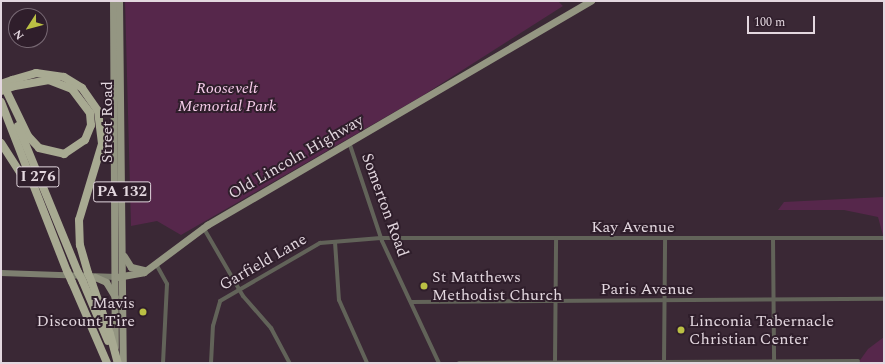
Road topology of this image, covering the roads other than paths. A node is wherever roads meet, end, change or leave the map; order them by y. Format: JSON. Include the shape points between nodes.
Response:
{"nodes":[{"id":1,"x":113,"y":1,"type":"edge"},
{"id":2,"x":119,"y":1,"type":"edge"},
{"id":3,"x":591,"y":1,"type":"edge"},
{"id":4,"x":1,"y":81,"type":"edge"},
{"id":5,"x":13,"y":83,"type":"junction"},
{"id":6,"x":1,"y":91,"type":"edge"},
{"id":7,"x":1,"y":102,"type":"edge"},
{"id":8,"x":349,"y":142,"type":"junction"},
{"id":9,"x":1,"y":143,"type":"edge"},
{"id":10,"x":42,"y":212,"type":"junction"},
{"id":11,"x":203,"y":227,"type":"junction"},
{"id":12,"x":381,"y":238,"type":"junction"},
{"id":13,"x":773,"y":238,"type":"junction"},
{"id":14,"x":884,"y":238,"type":"edge"},
{"id":15,"x":556,"y":239,"type":"junction"},
{"id":16,"x":665,"y":239,"type":"junction"},
{"id":17,"x":336,"y":242,"type":"junction"},
{"id":18,"x":123,"y":254,"type":"junction"},
{"id":19,"x":153,"y":266,"type":"junction"},
{"id":20,"x":1,"y":273,"type":"edge"},
{"id":21,"x":92,"y":277,"type":"junction"},
{"id":22,"x":120,"y":277,"type":"junction"},
{"id":23,"x":238,"y":288,"type":"junction"},
{"id":24,"x":555,"y":300,"type":"junction"},
{"id":25,"x":664,"y":300,"type":"junction"},
{"id":26,"x":774,"y":300,"type":"junction"},
{"id":27,"x":884,"y":300,"type":"edge"},
{"id":28,"x":411,"y":302,"type":"junction"},
{"id":29,"x":116,"y":306,"type":"junction"},
{"id":30,"x":109,"y":338,"type":"junction"},
{"id":31,"x":858,"y":361,"type":"dead end"},
{"id":32,"x":774,"y":362,"type":"edge"},
{"id":33,"x":107,"y":363,"type":"edge"},
{"id":34,"x":117,"y":363,"type":"edge"},
{"id":35,"x":123,"y":363,"type":"edge"},
{"id":36,"x":164,"y":363,"type":"edge"},
{"id":37,"x":211,"y":363,"type":"edge"},
{"id":38,"x":290,"y":363,"type":"edge"},
{"id":39,"x":367,"y":363,"type":"edge"},
{"id":40,"x":439,"y":363,"type":"edge"},
{"id":41,"x":460,"y":363,"type":"edge"},
{"id":42,"x":555,"y":363,"type":"edge"},
{"id":43,"x":664,"y":363,"type":"edge"}],
"edges":[{"from":1,"to":22,"type":"main road","name":"Street Road","number":"PA 132"},
{"from":2,"to":18,"type":"main road","name":"Street Road","number":"PA 132"},
{"from":3,"to":8,"type":"main road","name":"Old Lincoln Highway"},
{"from":4,"to":5,"type":"highway","bridge":true},
{"from":4,"to":5,"type":"highway","via":[[28,136],[39,148],[64,154],[85,140],[90,129],[90,113],[72,89],[49,80]]},
{"from":4,"to":30,"type":"highway","number":"I 276","bridge":true,"via":[[82,282]]},
{"from":5,"to":6,"type":"highway","bridge":true},
{"from":5,"to":21,"type":"highway","via":[[36,73],[64,77],[82,88],[98,111],[102,144],[79,220],[80,245]]},
{"from":7,"to":10,"type":"highway","number":"I 276"},
{"from":8,"to":11,"type":"main road","name":"Old Lincoln Highway"},
{"from":8,"to":12,"type":"street","name":"Somerton Road"},
{"from":9,"to":10,"type":"highway","via":[[12,155]]},
{"from":10,"to":33,"type":"highway","number":"I 276","bridge":true},
{"from":11,"to":19,"type":"main road","name":"Old Lincoln Highway"},
{"from":11,"to":23,"type":"street"},
{"from":12,"to":15,"type":"street","name":"Kay Avenue"},
{"from":12,"to":17,"type":"street","name":"Garfield Lane"},
{"from":12,"to":28,"type":"street","name":"Somerton Road"},
{"from":13,"to":14,"type":"street","name":"Kay Avenue"},
{"from":13,"to":16,"type":"street","name":"Kay Avenue"},
{"from":13,"to":26,"type":"street"},
{"from":15,"to":16,"type":"street","name":"Kay Avenue"},
{"from":15,"to":24,"type":"street"},
{"from":16,"to":25,"type":"street"},
{"from":17,"to":23,"type":"street","name":"Garfield Lane","via":[[314,244]]},
{"from":17,"to":39,"type":"street","via":[[339,300]]},
{"from":18,"to":19,"type":"main road","via":[[135,269]]},
{"from":18,"to":22,"type":"main road","name":"Street Road","number":"PA 132"},
{"from":19,"to":22,"type":"main road","name":"Old Lincoln Highway"},
{"from":19,"to":36,"type":"street","via":[[167,284]]},
{"from":20,"to":21,"type":"main road","name":"Old Lincoln Highway"},
{"from":21,"to":22,"type":"main road","name":"Old Lincoln Highway"},
{"from":21,"to":29,"type":"main road","via":[[110,287]]},
{"from":21,"to":30,"type":"highway"},
{"from":22,"to":29,"type":"main road","name":"Street Road","number":"PA 132"},
{"from":22,"to":35,"type":"main road","name":"Street Road","number":"PA 132"},
{"from":23,"to":37,"type":"street","name":"Garfield Lane","via":[[216,307]]},
{"from":23,"to":38,"type":"street","via":[[271,328]]},
{"from":24,"to":25,"type":"street","name":"Paris Avenue"},
{"from":24,"to":28,"type":"street","name":"Paris Avenue"},
{"from":24,"to":42,"type":"street"},
{"from":25,"to":26,"type":"street","name":"Paris Avenue"},
{"from":25,"to":43,"type":"street"},
{"from":26,"to":27,"type":"street","name":"Paris Avenue"},
{"from":26,"to":32,"type":"street"},
{"from":28,"to":40,"type":"street","name":"Somerton Road"},
{"from":29,"to":34,"type":"main road","name":"Street Road","number":"PA 132"},
{"from":30,"to":34,"type":"highway","bridge":true},
{"from":31,"to":32,"type":"street"},
{"from":32,"to":43,"type":"street"},
{"from":41,"to":42,"type":"street"},
{"from":42,"to":43,"type":"street"}]}
